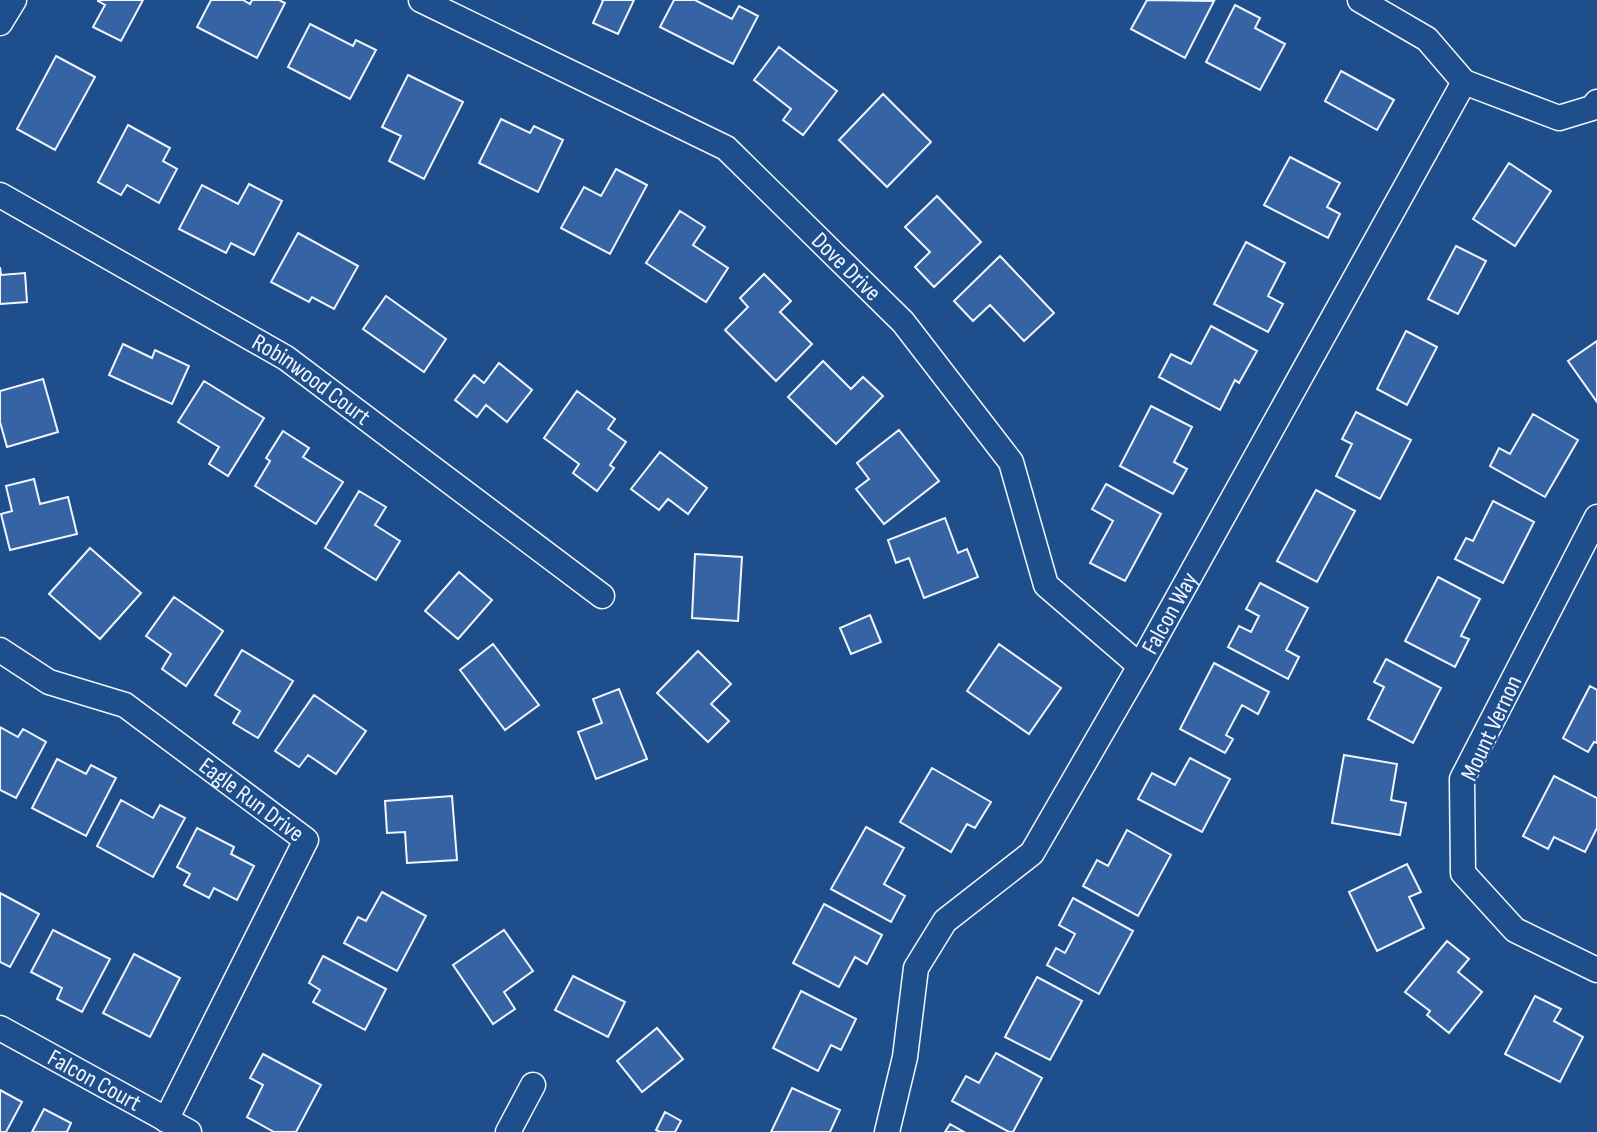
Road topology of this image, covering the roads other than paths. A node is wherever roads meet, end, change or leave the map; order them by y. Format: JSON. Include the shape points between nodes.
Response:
{"nodes":[{"id":1,"x":14,"y":0,"type":"edge"},
{"id":2,"x":421,"y":0,"type":"edge"},
{"id":3,"x":1360,"y":0,"type":"edge"},
{"id":4,"x":0,"y":23,"type":"edge"},
{"id":5,"x":1464,"y":82,"type":"junction"},
{"id":6,"x":1597,"y":102,"type":"edge"},
{"id":7,"x":0,"y":195,"type":"edge"},
{"id":8,"x":1597,"y":517,"type":"edge"},
{"id":9,"x":602,"y":596,"type":"dead end"},
{"id":10,"x":0,"y":650,"type":"edge"},
{"id":11,"x":1140,"y":666,"type":"junction"},
{"id":12,"x":1597,"y":970,"type":"edge"},
{"id":13,"x":0,"y":1028,"type":"edge"},
{"id":14,"x":533,"y":1085,"type":"dead end"},
{"id":15,"x":166,"y":1120,"type":"junction"},
{"id":16,"x":189,"y":1132,"type":"edge"},
{"id":17,"x":508,"y":1132,"type":"edge"},
{"id":18,"x":887,"y":1132,"type":"edge"}],
"edges":[{"from":1,"to":4,"type":"street"},
{"from":2,"to":11,"type":"street","name":"Dove Drive","via":[[726,148],[903,322],[1010,462],[1046,585]]},
{"from":3,"to":5,"type":"street","via":[[1427,39]]},
{"from":5,"to":6,"type":"street","via":[[1559,118],[1592,108]]},
{"from":5,"to":11,"type":"street","name":"Falcon Way"},
{"from":7,"to":9,"type":"street","name":"Robinwood Court","via":[[286,358]]},
{"from":8,"to":12,"type":"street","name":"Mount Vernon","via":[[1462,779],[1463,873],[1515,930]]},
{"from":10,"to":15,"type":"street","name":"Eagle Run Drive","via":[[49,682],[125,705],[306,840]]},
{"from":11,"to":18,"type":"street","name":"Falcon Way","via":[[1032,853],[945,921],[916,968],[905,1057]]},
{"from":13,"to":15,"type":"street","name":"Falcon Court"},
{"from":14,"to":17,"type":"street"},
{"from":15,"to":16,"type":"street","name":"Falcon Court"}]}
